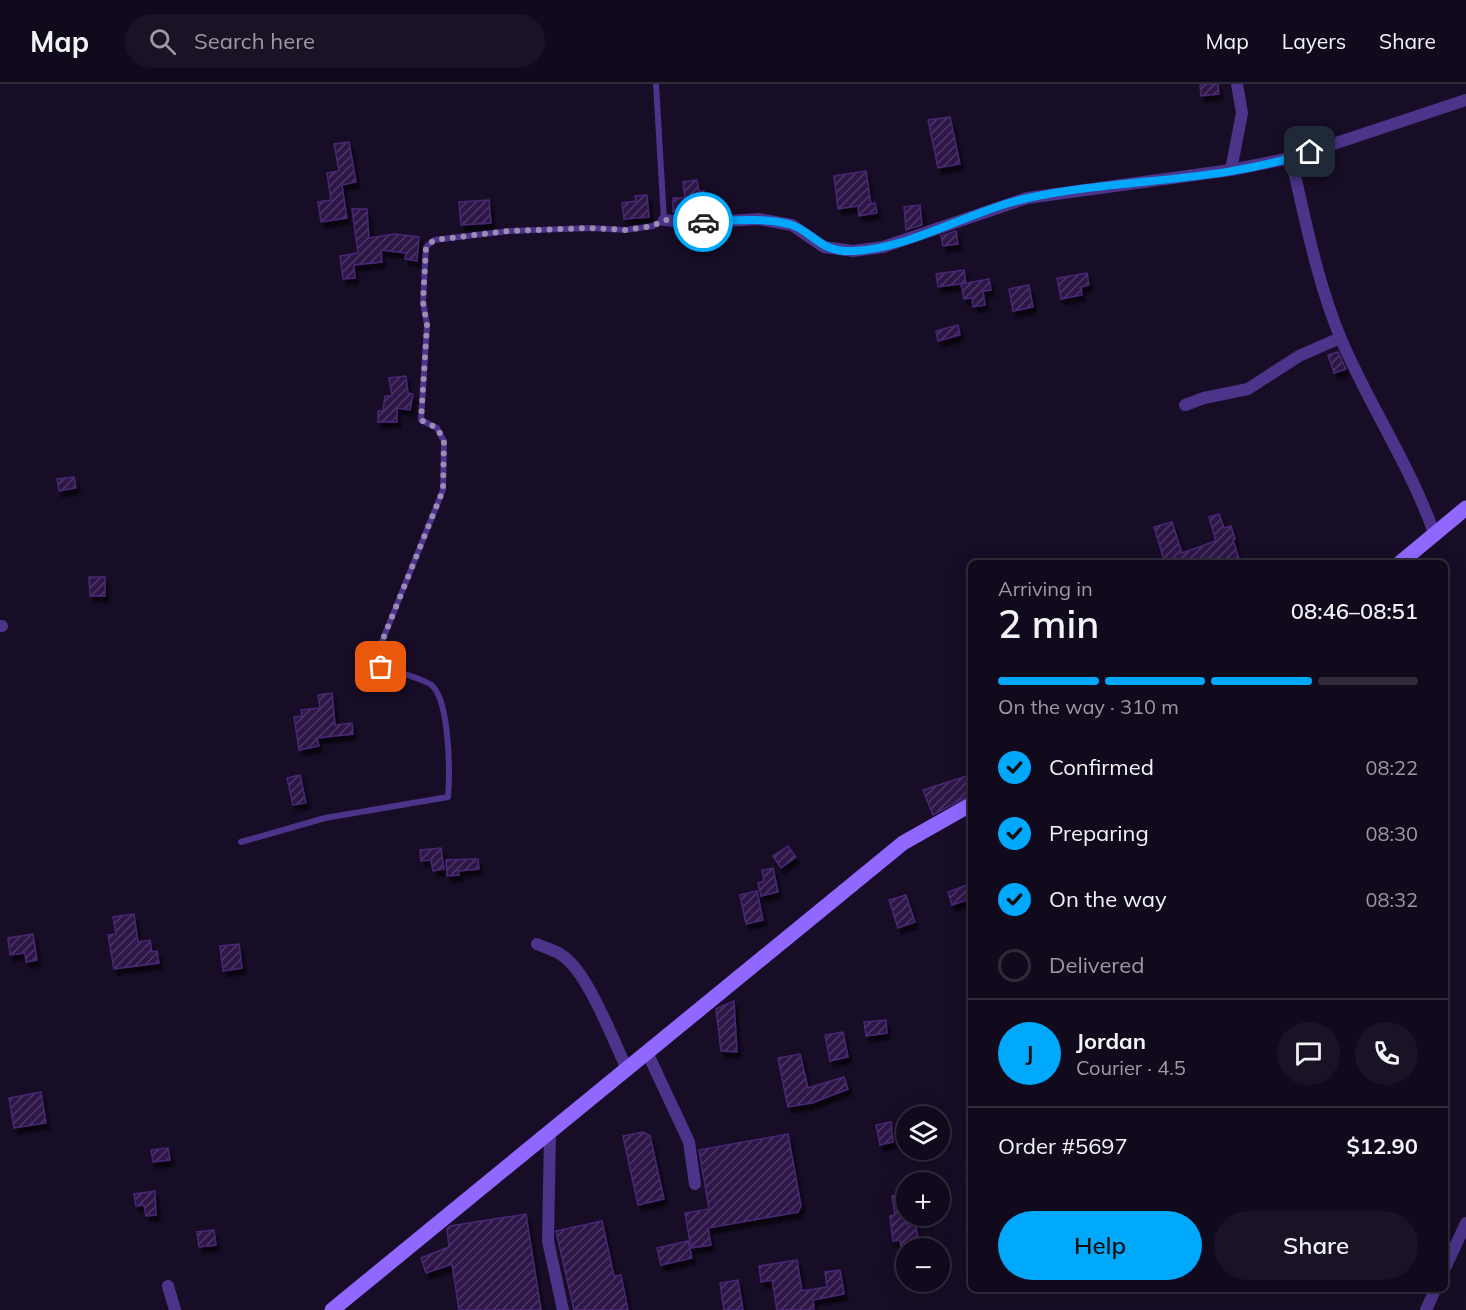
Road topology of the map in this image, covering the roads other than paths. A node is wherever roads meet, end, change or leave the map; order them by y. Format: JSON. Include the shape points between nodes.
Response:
{"nodes":[{"id":1,"x":656,"y":84,"type":"edge"},
{"id":2,"x":1237,"y":84,"type":"edge"},
{"id":3,"x":1466,"y":100,"type":"edge"},
{"id":4,"x":1291,"y":158,"type":"junction"},
{"id":5,"x":1232,"y":170,"type":"junction"},
{"id":6,"x":664,"y":220,"type":"junction"},
{"id":7,"x":1340,"y":338,"type":"junction"},
{"id":8,"x":1185,"y":405,"type":"dead end"},
{"id":9,"x":1466,"y":508,"type":"edge"},
{"id":10,"x":1434,"y":533,"type":"junction"},
{"id":11,"x":1403,"y":560,"type":"edge"},
{"id":12,"x":968,"y":806,"type":"edge"},
{"id":13,"x":241,"y":842,"type":"dead end"},
{"id":14,"x":537,"y":944,"type":"dead end"},
{"id":15,"x":647,"y":1052,"type":"junction"},
{"id":16,"x":627,"y":1069,"type":"junction"},
{"id":17,"x":549,"y":1132,"type":"junction"},
{"id":18,"x":695,"y":1184,"type":"dead end"},
{"id":19,"x":1466,"y":1223,"type":"edge"},
{"id":20,"x":1448,"y":1261,"type":"edge"},
{"id":21,"x":168,"y":1286,"type":"dead end"},
{"id":22,"x":1434,"y":1292,"type":"edge"},
{"id":23,"x":175,"y":1310,"type":"edge"},
{"id":24,"x":332,"y":1310,"type":"edge"},
{"id":25,"x":563,"y":1310,"type":"edge"},
{"id":26,"x":1426,"y":1310,"type":"edge"}],
"edges":[{"from":1,"to":6,"type":"lane"},
{"from":2,"to":5,"type":"street","via":[[1242,113]]},
{"from":3,"to":4,"type":"street"},
{"from":4,"to":5,"type":"street"},
{"from":4,"to":7,"type":"street","via":[[1316,263]]},
{"from":5,"to":6,"type":"street","via":[[1027,198],[883,247],[853,251],[824,247],[792,225],[759,219],[698,223]]},
{"from":6,"to":13,"type":"lane","via":[[653,226],[626,230],[508,231],[434,240],[426,247],[423,302],[427,325],[421,420],[437,428],[444,441],[443,490],[377,654],[381,667],[431,685],[441,699],[450,768],[448,797],[325,818]]},
{"from":7,"to":8,"type":"street","via":[[1299,356],[1248,389]]},
{"from":7,"to":10,"type":"street","via":[[1422,498]]},
{"from":9,"to":10,"type":"main road"},
{"from":10,"to":11,"type":"main road"},
{"from":12,"to":15,"type":"main road","via":[[903,843]]},
{"from":14,"to":16,"type":"street","via":[[569,961],[591,994]]},
{"from":15,"to":16,"type":"main road"},
{"from":15,"to":18,"type":"street","via":[[689,1142]]},
{"from":16,"to":17,"type":"main road"},
{"from":17,"to":24,"type":"main road"},
{"from":17,"to":25,"type":"street","via":[[548,1241]]},
{"from":19,"to":20,"type":"street"},
{"from":21,"to":23,"type":"street"},
{"from":22,"to":26,"type":"street"}]}
